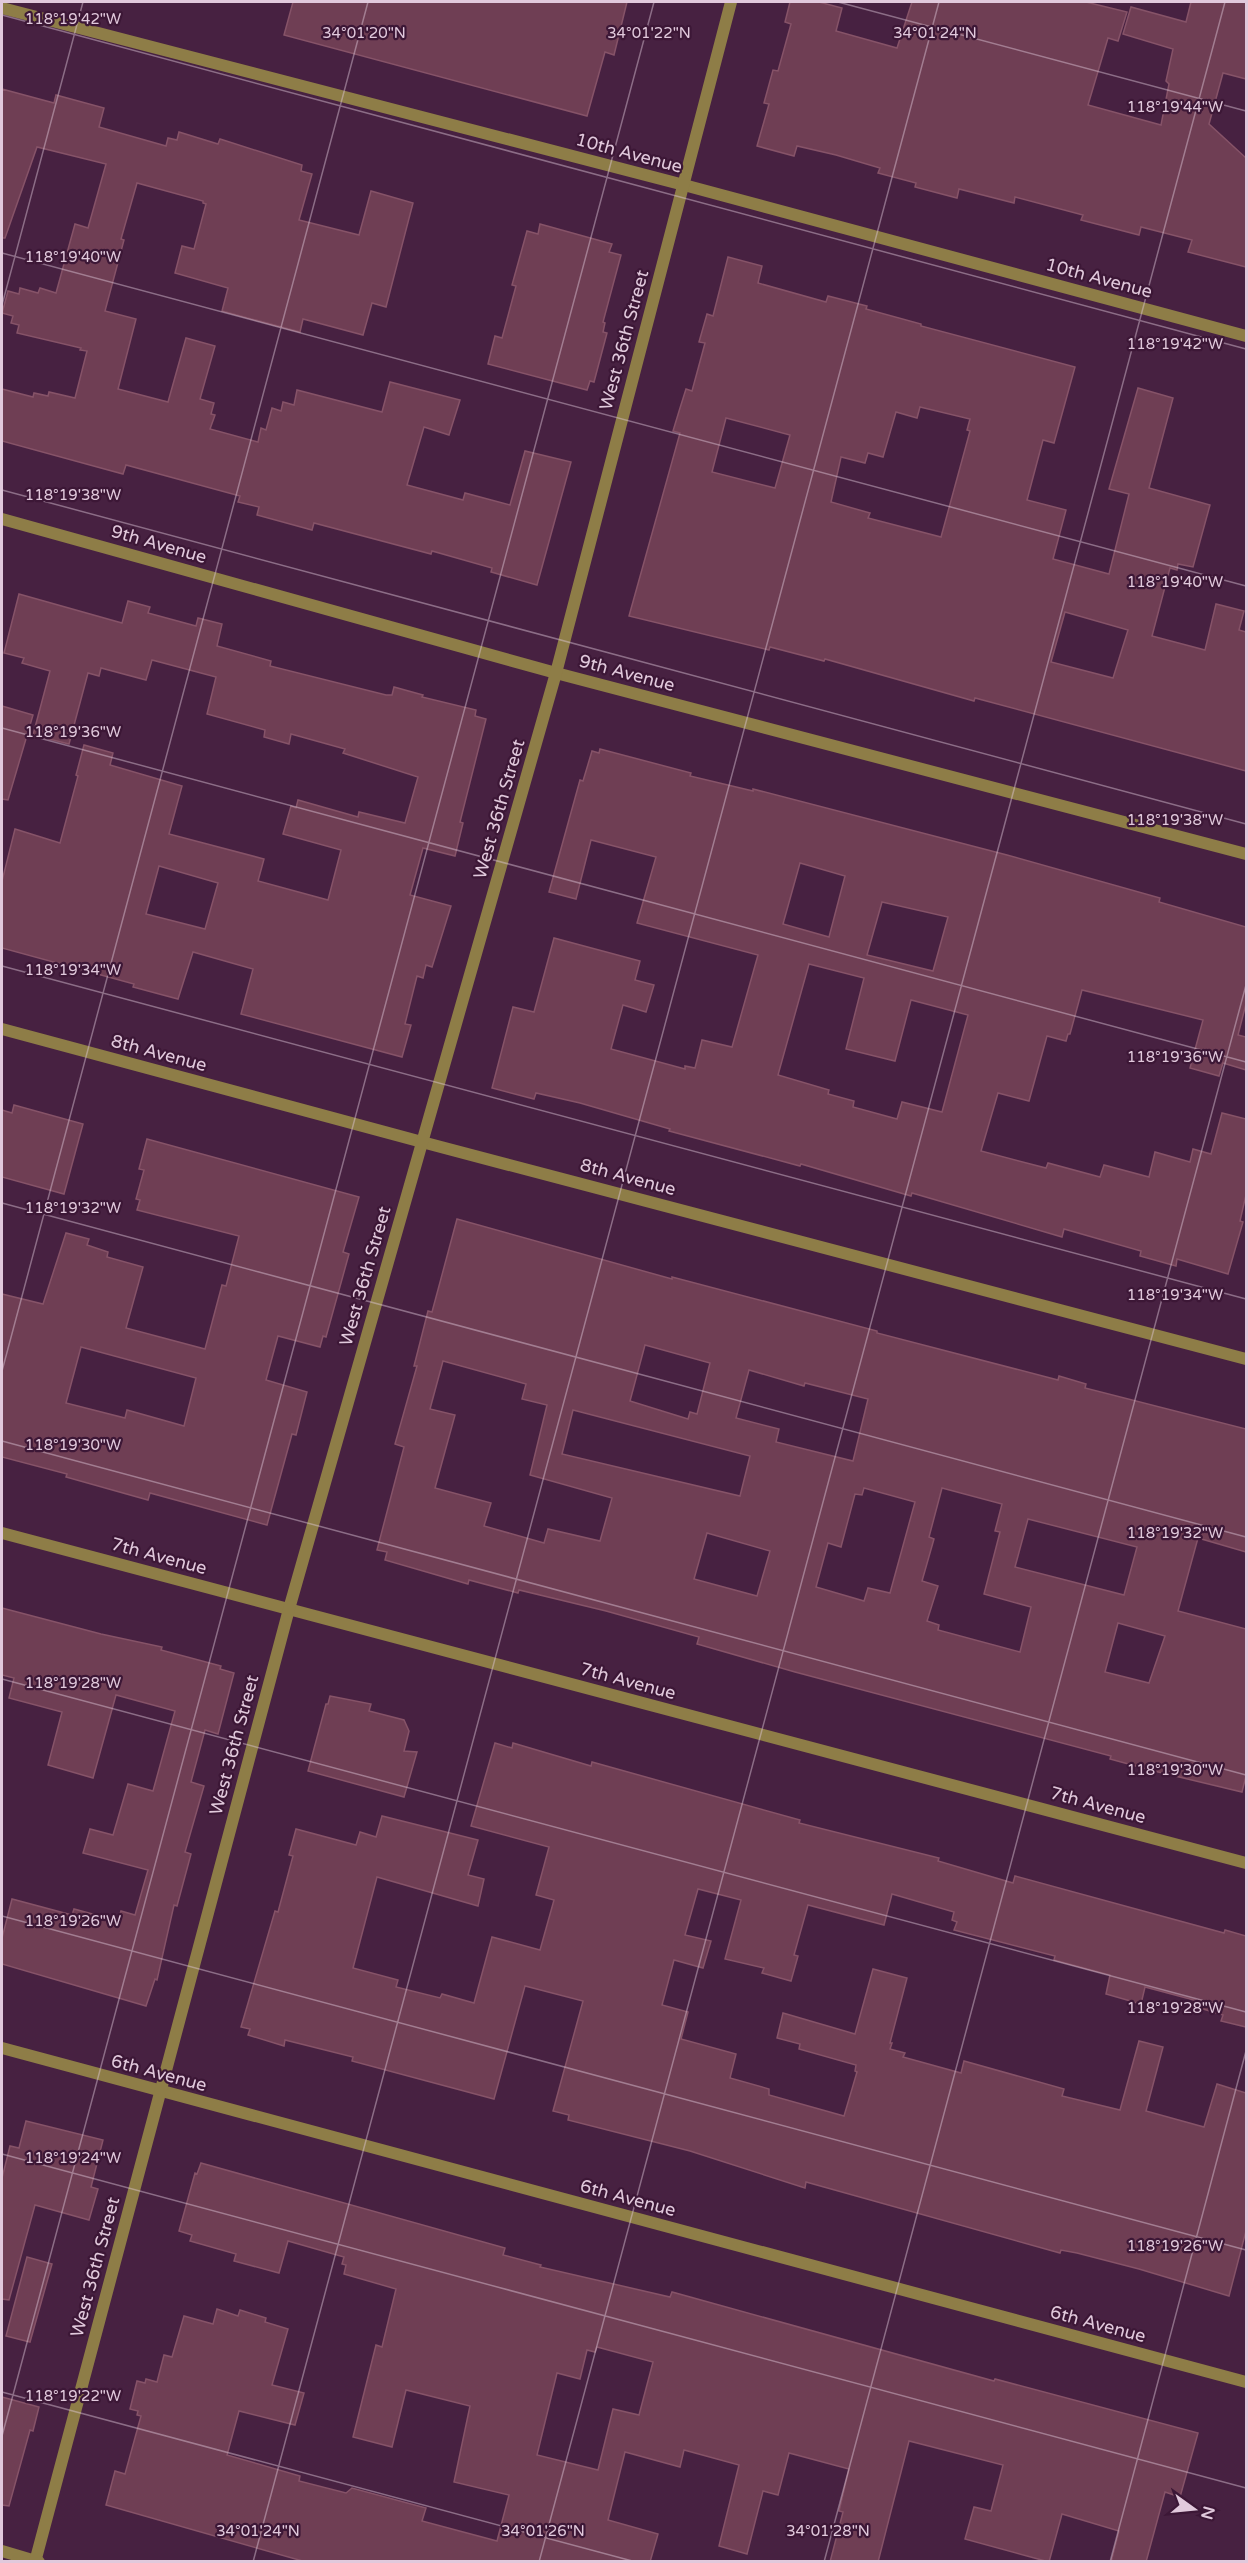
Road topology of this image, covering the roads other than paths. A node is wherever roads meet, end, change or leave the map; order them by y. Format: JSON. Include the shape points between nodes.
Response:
{"nodes":[{"id":1,"x":730,"y":2,"type":"edge"},
{"id":2,"x":2,"y":8,"type":"edge"},
{"id":3,"x":684,"y":185,"type":"junction"},
{"id":4,"x":1246,"y":336,"type":"edge"},
{"id":5,"x":2,"y":519,"type":"edge"},
{"id":6,"x":556,"y":673,"type":"junction"},
{"id":7,"x":1246,"y":854,"type":"edge"},
{"id":8,"x":2,"y":1029,"type":"edge"},
{"id":9,"x":422,"y":1142,"type":"junction"},
{"id":10,"x":1246,"y":1359,"type":"edge"},
{"id":11,"x":2,"y":1533,"type":"edge"},
{"id":12,"x":289,"y":1610,"type":"junction"},
{"id":13,"x":1246,"y":1863,"type":"edge"},
{"id":14,"x":2,"y":2048,"type":"edge"},
{"id":15,"x":160,"y":2092,"type":"junction"},
{"id":16,"x":1246,"y":2382,"type":"edge"},
{"id":17,"x":2,"y":2551,"type":"edge"},
{"id":18,"x":36,"y":2561,"type":"edge"}],
"edges":[{"from":1,"to":3,"type":"street","name":"West 36th Street"},
{"from":2,"to":3,"type":"street","name":"10th Avenue"},
{"from":3,"to":4,"type":"street","name":"10th Avenue"},
{"from":3,"to":6,"type":"street","name":"West 36th Street"},
{"from":5,"to":6,"type":"street","name":"9th Avenue"},
{"from":6,"to":7,"type":"street","name":"9th Avenue"},
{"from":6,"to":9,"type":"street","name":"West 36th Street"},
{"from":8,"to":9,"type":"street","name":"8th Avenue"},
{"from":9,"to":10,"type":"street","name":"8th Avenue"},
{"from":9,"to":12,"type":"street","name":"West 36th Street"},
{"from":11,"to":12,"type":"street","name":"7th Avenue"},
{"from":12,"to":13,"type":"street","name":"7th Avenue"},
{"from":12,"to":15,"type":"street","name":"West 36th Street"},
{"from":14,"to":15,"type":"street","name":"6th Avenue"},
{"from":15,"to":16,"type":"street","name":"6th Avenue"},
{"from":15,"to":18,"type":"street","name":"West 36th Street"},
{"from":17,"to":18,"type":"street"}]}
